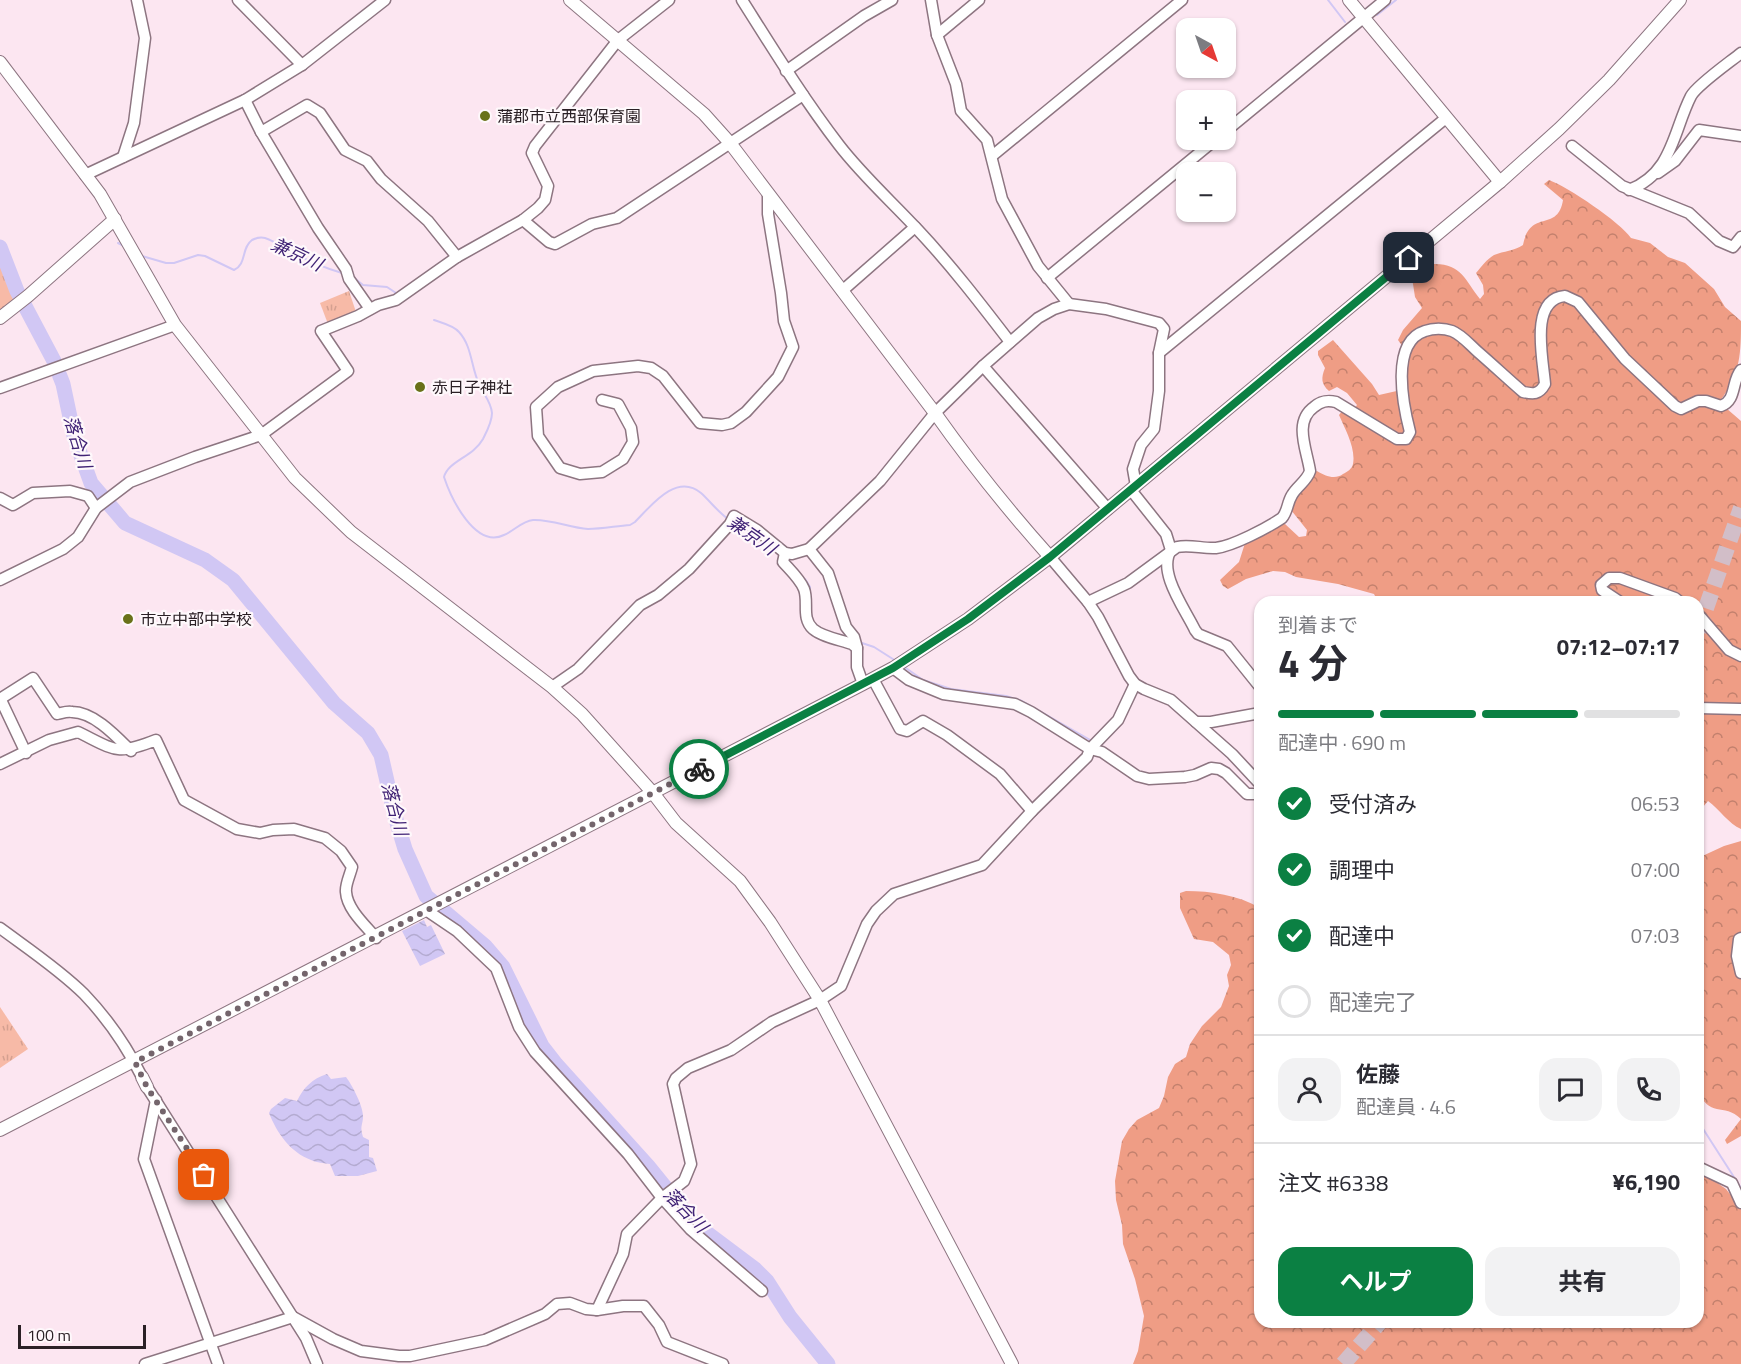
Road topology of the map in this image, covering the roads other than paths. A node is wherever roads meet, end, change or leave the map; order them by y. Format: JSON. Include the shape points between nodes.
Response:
{"nodes":[{"id":1,"x":137,"y":0,"type":"edge"},
{"id":2,"x":238,"y":0,"type":"edge"},
{"id":3,"x":386,"y":0,"type":"edge"},
{"id":4,"x":570,"y":0,"type":"edge"},
{"id":5,"x":669,"y":0,"type":"edge"},
{"id":6,"x":742,"y":0,"type":"edge"},
{"id":7,"x":892,"y":0,"type":"edge"},
{"id":8,"x":931,"y":0,"type":"edge"},
{"id":9,"x":979,"y":0,"type":"edge"},
{"id":10,"x":1182,"y":0,"type":"edge"},
{"id":11,"x":1349,"y":0,"type":"edge"},
{"id":12,"x":1385,"y":0,"type":"edge"},
{"id":13,"x":1680,"y":0,"type":"edge"},
{"id":14,"x":1363,"y":18,"type":"junction"},
{"id":15,"x":937,"y":35,"type":"junction"},
{"id":16,"x":618,"y":40,"type":"junction"},
{"id":17,"x":1741,"y":53,"type":"edge"},
{"id":18,"x":0,"y":62,"type":"edge"},
{"id":19,"x":302,"y":65,"type":"junction"},
{"id":20,"x":786,"y":71,"type":"junction"},
{"id":21,"x":803,"y":95,"type":"junction"},
{"id":22,"x":245,"y":100,"type":"junction"},
{"id":23,"x":1446,"y":118,"type":"junction"},
{"id":24,"x":1236,"y":123,"type":"edge"},
{"id":25,"x":261,"y":132,"type":"junction"},
{"id":26,"x":1741,"y":136,"type":"edge"},
{"id":27,"x":729,"y":143,"type":"junction"},
{"id":28,"x":1572,"y":146,"type":"dead end"},
{"id":29,"x":1203,"y":150,"type":"edge"},
{"id":30,"x":992,"y":156,"type":"junction"},
{"id":31,"x":123,"y":157,"type":"junction"},
{"id":32,"x":85,"y":175,"type":"junction"},
{"id":33,"x":1650,"y":178,"type":"junction"},
{"id":34,"x":1500,"y":182,"type":"junction"},
{"id":35,"x":1629,"y":189,"type":"junction"},
{"id":36,"x":768,"y":193,"type":"junction"},
{"id":37,"x":115,"y":219,"type":"junction"},
{"id":38,"x":523,"y":220,"type":"junction"},
{"id":39,"x":915,"y":227,"type":"junction"},
{"id":40,"x":1741,"y":237,"type":"edge"},
{"id":41,"x":457,"y":257,"type":"junction"},
{"id":42,"x":1047,"y":278,"type":"junction"},
{"id":43,"x":842,"y":291,"type":"junction"},
{"id":44,"x":1069,"y":304,"type":"junction"},
{"id":45,"x":370,"y":309,"type":"junction"},
{"id":46,"x":0,"y":318,"type":"edge"},
{"id":47,"x":175,"y":325,"type":"junction"},
{"id":48,"x":1010,"y":342,"type":"junction"},
{"id":49,"x":1159,"y":353,"type":"junction"},
{"id":50,"x":983,"y":366,"type":"junction"},
{"id":51,"x":1741,"y":370,"type":"edge"},
{"id":52,"x":0,"y":388,"type":"edge"},
{"id":53,"x":602,"y":400,"type":"dead end"},
{"id":54,"x":935,"y":413,"type":"junction"},
{"id":55,"x":261,"y":435,"type":"junction"},
{"id":56,"x":1133,"y":488,"type":"junction"},
{"id":57,"x":0,"y":498,"type":"edge"},
{"id":58,"x":97,"y":507,"type":"junction"},
{"id":59,"x":1108,"y":509,"type":"junction"},
{"id":60,"x":809,"y":549,"type":"junction"},
{"id":61,"x":1171,"y":550,"type":"junction"},
{"id":62,"x":784,"y":556,"type":"junction"},
{"id":63,"x":1050,"y":557,"type":"junction"},
{"id":64,"x":0,"y":580,"type":"edge"},
{"id":65,"x":1611,"y":596,"type":"edge"},
{"id":66,"x":1670,"y":596,"type":"edge"},
{"id":67,"x":1088,"y":602,"type":"junction"},
{"id":68,"x":1704,"y":621,"type":"edge"},
{"id":69,"x":855,"y":643,"type":"junction"},
{"id":70,"x":1741,"y":656,"type":"edge"},
{"id":71,"x":897,"y":666,"type":"junction"},
{"id":72,"x":1254,"y":680,"type":"edge"},
{"id":73,"x":868,"y":682,"type":"junction"},
{"id":74,"x":1135,"y":684,"type":"junction"},
{"id":75,"x":552,"y":687,"type":"junction"},
{"id":76,"x":0,"y":699,"type":"edge"},
{"id":77,"x":1704,"y":708,"type":"edge"},
{"id":78,"x":1741,"y":709,"type":"edge"},
{"id":79,"x":1254,"y":714,"type":"edge"},
{"id":80,"x":1196,"y":722,"type":"junction"},
{"id":81,"x":1094,"y":745,"type":"junction"},
{"id":82,"x":131,"y":751,"type":"junction"},
{"id":83,"x":26,"y":753,"type":"junction"},
{"id":84,"x":0,"y":764,"type":"edge"},
{"id":85,"x":1254,"y":778,"type":"edge"},
{"id":86,"x":652,"y":793,"type":"junction"},
{"id":87,"x":1254,"y":794,"type":"edge"},
{"id":88,"x":1032,"y":811,"type":"junction"},
{"id":89,"x":428,"y":909,"type":"junction"},
{"id":90,"x":0,"y":928,"type":"edge"},
{"id":91,"x":376,"y":938,"type":"junction"},
{"id":92,"x":1741,"y":938,"type":"edge"},
{"id":93,"x":1741,"y":973,"type":"edge"},
{"id":94,"x":820,"y":1000,"type":"junction"},
{"id":95,"x":135,"y":1062,"type":"junction"},
{"id":96,"x":156,"y":1100,"type":"junction"},
{"id":97,"x":0,"y":1130,"type":"edge"},
{"id":98,"x":1704,"y":1170,"type":"edge"},
{"id":99,"x":663,"y":1197,"type":"junction"},
{"id":100,"x":1741,"y":1203,"type":"edge"},
{"id":101,"x":762,"y":1291,"type":"dead end"},
{"id":102,"x":597,"y":1310,"type":"junction"},
{"id":103,"x":293,"y":1317,"type":"junction"},
{"id":104,"x":210,"y":1344,"type":"junction"},
{"id":105,"x":412,"y":1360,"type":"edge"},
{"id":106,"x":145,"y":1364,"type":"edge"},
{"id":107,"x":218,"y":1364,"type":"edge"},
{"id":108,"x":317,"y":1364,"type":"edge"},
{"id":109,"x":723,"y":1364,"type":"edge"},
{"id":110,"x":1012,"y":1364,"type":"edge"}],
"edges":[{"from":1,"to":31,"type":"street","via":[[145,38],[134,123]]},
{"from":2,"to":19,"type":"street"},
{"from":3,"to":19,"type":"street"},
{"from":4,"to":16,"type":"street"},
{"from":5,"to":16,"type":"street"},
{"from":6,"to":20,"type":"street"},
{"from":7,"to":20,"type":"street"},
{"from":8,"to":15,"type":"street"},
{"from":9,"to":15,"type":"street"},
{"from":10,"to":30,"type":"street"},
{"from":11,"to":14,"type":"street"},
{"from":12,"to":14,"type":"street"},
{"from":13,"to":34,"type":"street","via":[[1609,80]]},
{"from":14,"to":23,"type":"street"},
{"from":14,"to":24,"type":"street"},
{"from":15,"to":30,"type":"street","via":[[956,84],[961,111],[987,140]]},
{"from":16,"to":27,"type":"street","via":[[704,114]]},
{"from":16,"to":38,"type":"street","via":[[535,146],[532,153],[547,181],[547,193],[538,208]]},
{"from":17,"to":33,"type":"street","via":[[1692,93],[1669,154]]},
{"from":18,"to":32,"type":"street"},
{"from":19,"to":22,"type":"street"},
{"from":20,"to":21,"type":"street"},
{"from":21,"to":27,"type":"street"},
{"from":21,"to":39,"type":"street","via":[[840,146]]},
{"from":22,"to":25,"type":"street"},
{"from":22,"to":31,"type":"street"},
{"from":23,"to":34,"type":"street"},
{"from":23,"to":49,"type":"street"},
{"from":25,"to":41,"type":"street","via":[[307,105],[320,113],[345,150],[367,161],[381,179],[428,221]]},
{"from":25,"to":45,"type":"street"},
{"from":26,"to":33,"type":"street","via":[[1699,130],[1675,161]]},
{"from":27,"to":36,"type":"street"},
{"from":27,"to":38,"type":"street","via":[[617,218],[592,224],[555,244]]},
{"from":28,"to":35,"type":"street"},
{"from":29,"to":42,"type":"street"},
{"from":30,"to":42,"type":"street","via":[[1002,199]]},
{"from":31,"to":32,"type":"street"},
{"from":32,"to":37,"type":"street"},
{"from":33,"to":35,"type":"street"},
{"from":34,"to":56,"type":"street"},
{"from":35,"to":40,"type":"street","via":[[1689,213],[1719,241],[1733,247]]},
{"from":36,"to":43,"type":"street"},
{"from":36,"to":53,"type":"street","via":[[784,321],[793,347],[778,376],[746,412],[722,425],[700,423],[671,384],[651,368],[593,371],[558,387],[536,407],[538,436],[560,468],[580,474],[602,472],[623,459],[633,442],[632,428],[618,404]]},
{"from":37,"to":46,"type":"street"},
{"from":37,"to":47,"type":"street"},
{"from":38,"to":41,"type":"street"},
{"from":39,"to":43,"type":"street"},
{"from":39,"to":48,"type":"street"},
{"from":41,"to":45,"type":"street","via":[[396,300]]},
{"from":42,"to":44,"type":"street"},
{"from":43,"to":54,"type":"street"},
{"from":44,"to":48,"type":"street","via":[[1038,318]]},
{"from":44,"to":49,"type":"street","via":[[1159,322],[1164,329]]},
{"from":45,"to":55,"type":"street","via":[[321,332],[348,371]]},
{"from":47,"to":52,"type":"street"},
{"from":47,"to":55,"type":"street"},
{"from":48,"to":50,"type":"street"},
{"from":49,"to":56,"type":"street","via":[[1154,429],[1141,445],[1133,469]]},
{"from":50,"to":54,"type":"street"},
{"from":50,"to":59,"type":"street"},
{"from":51,"to":61,"type":"street","via":[[1726,404],[1698,401],[1681,409],[1625,359],[1578,302],[1565,296],[1552,300],[1542,314],[1545,384],[1538,393],[1523,392],[1459,335],[1444,329],[1427,330],[1406,346],[1402,361],[1404,406],[1410,432],[1406,439],[1397,439],[1336,402],[1319,403],[1303,422],[1310,471],[1291,496],[1282,518],[1224,546],[1187,545]]},
{"from":54,"to":60,"type":"street","via":[[880,481]]},
{"from":54,"to":63,"type":"street","via":[[1008,510]]},
{"from":55,"to":58,"type":"street","via":[[130,482]]},
{"from":55,"to":75,"type":"street","via":[[295,478],[351,532]]},
{"from":56,"to":59,"type":"street"},
{"from":56,"to":61,"type":"street","via":[[1166,534]]},
{"from":57,"to":58,"type":"street","via":[[13,505],[33,493],[70,491],[88,496]]},
{"from":58,"to":64,"type":"street","via":[[78,537],[63,549]]},
{"from":59,"to":63,"type":"street"},
{"from":60,"to":62,"type":"street"},
{"from":60,"to":69,"type":"street","via":[[828,573]]},
{"from":61,"to":67,"type":"street","via":[[1128,583]]},
{"from":61,"to":72,"type":"street","via":[[1166,557],[1167,573],[1195,630],[1227,646]]},
{"from":62,"to":69,"type":"street","via":[[803,587],[809,625],[815,631]]},
{"from":62,"to":75,"type":"street","via":[[734,516],[689,569],[640,605],[578,669]]},
{"from":63,"to":67,"type":"street"},
{"from":63,"to":71,"type":"street"},
{"from":65,"to":66,"type":"street","via":[[1601,585],[1609,578],[1620,578]]},
{"from":67,"to":74,"type":"street"},
{"from":68,"to":70,"type":"street","via":[[1729,650]]},
{"from":69,"to":73,"type":"street","via":[[857,668]]},
{"from":71,"to":73,"type":"street"},
{"from":71,"to":81,"type":"street","via":[[909,680],[943,694],[1015,704]]},
{"from":73,"to":86,"type":"street"},
{"from":73,"to":88,"type":"street","via":[[900,729],[907,731],[923,721],[947,735],[1000,774]]},
{"from":74,"to":80,"type":"street","via":[[1171,700]]},
{"from":74,"to":81,"type":"street","via":[[1118,720]]},
{"from":75,"to":86,"type":"street","via":[[582,714]]},
{"from":76,"to":82,"type":"street","via":[[33,678],[57,714],[83,714],[110,731]]},
{"from":76,"to":83,"type":"street"},
{"from":77,"to":78,"type":"street"},
{"from":79,"to":80,"type":"street"},
{"from":80,"to":85,"type":"street"},
{"from":81,"to":87,"type":"street","via":[[1143,778],[1185,777],[1220,769],[1247,794]]},
{"from":81,"to":88,"type":"street","via":[[1087,757]]},
{"from":82,"to":83,"type":"street","via":[[114,750],[78,732],[49,740]]},
{"from":82,"to":91,"type":"street","via":[[156,740],[184,800],[237,829],[260,833],[294,830],[325,838],[352,867],[345,890],[348,900]]},
{"from":83,"to":84,"type":"street"},
{"from":86,"to":89,"type":"street"},
{"from":86,"to":94,"type":"street","via":[[676,823],[740,881]]},
{"from":88,"to":94,"type":"street","via":[[982,865],[894,894],[867,924],[841,986]]},
{"from":89,"to":91,"type":"street"},
{"from":89,"to":99,"type":"street","via":[[496,968],[519,1027],[535,1052]]},
{"from":90,"to":95,"type":"street","via":[[83,993]]},
{"from":91,"to":95,"type":"street"},
{"from":92,"to":93,"type":"street","via":[[1737,956]]},
{"from":94,"to":99,"type":"street","via":[[772,1022],[731,1050],[688,1068],[676,1078],[674,1084],[691,1164],[684,1181]]},
{"from":94,"to":110,"type":"street"},
{"from":95,"to":96,"type":"street"},
{"from":95,"to":97,"type":"street"},
{"from":96,"to":103,"type":"street"},
{"from":96,"to":104,"type":"street","via":[[144,1159]]},
{"from":98,"to":100,"type":"street","via":[[1732,1183]]},
{"from":99,"to":101,"type":"street","via":[[690,1229]]},
{"from":99,"to":102,"type":"street","via":[[627,1234],[623,1254]]},
{"from":102,"to":105,"type":"street","via":[[557,1304],[545,1314],[485,1340]]},
{"from":102,"to":109,"type":"street","via":[[644,1306],[667,1342]]},
{"from":103,"to":104,"type":"street"},
{"from":103,"to":105,"type":"street","via":[[361,1351]]},
{"from":103,"to":108,"type":"street"},
{"from":104,"to":106,"type":"street"},
{"from":104,"to":107,"type":"street"}]}
